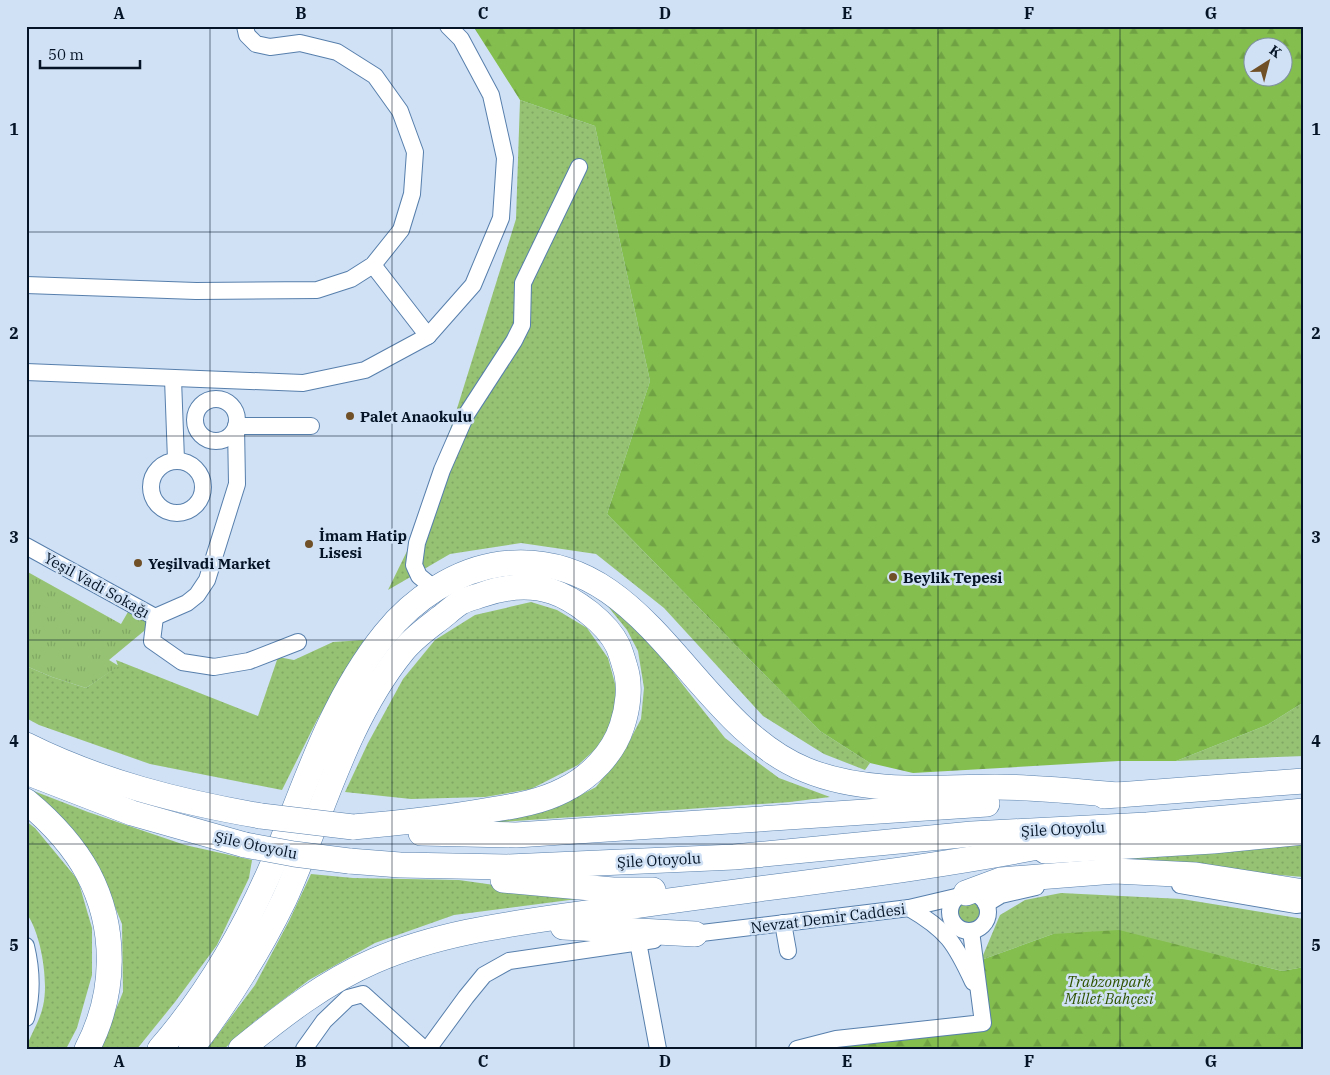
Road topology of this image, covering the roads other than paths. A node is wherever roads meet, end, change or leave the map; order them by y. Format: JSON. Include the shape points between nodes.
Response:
{"nodes":[{"id":1,"x":245,"y":26,"type":"edge"},
{"id":2,"x":448,"y":26,"type":"edge"},
{"id":3,"x":579,"y":167,"type":"dead end"},
{"id":4,"x":373,"y":265,"type":"junction"},
{"id":5,"x":26,"y":285,"type":"edge"},
{"id":6,"x":428,"y":336,"type":"junction"},
{"id":7,"x":26,"y":372,"type":"edge"},
{"id":8,"x":173,"y":379,"type":"junction"},
{"id":9,"x":311,"y":426,"type":"dead end"},
{"id":10,"x":176,"y":460,"type":"dead end"},
{"id":11,"x":26,"y":546,"type":"edge"},
{"id":12,"x":435,"y":589,"type":"junction"},
{"id":13,"x":155,"y":617,"type":"junction"},
{"id":14,"x":298,"y":642,"type":"dead end"},
{"id":15,"x":26,"y":745,"type":"edge"},
{"id":16,"x":26,"y":772,"type":"edge"},
{"id":17,"x":1304,"y":781,"type":"edge"},
{"id":18,"x":1120,"y":795,"type":"junction"},
{"id":19,"x":26,"y":801,"type":"edge"},
{"id":20,"x":1304,"y":811,"type":"edge"},
{"id":21,"x":1147,"y":825,"type":"junction"},
{"id":22,"x":354,"y":827,"type":"junction"},
{"id":23,"x":1304,"y":832,"type":"edge"},
{"id":24,"x":1008,"y":853,"type":"junction"},
{"id":25,"x":400,"y":865,"type":"junction"},
{"id":26,"x":756,"y":889,"type":"junction"},
{"id":27,"x":1304,"y":892,"type":"edge"},
{"id":28,"x":971,"y":898,"type":"junction"},
{"id":29,"x":1304,"y":904,"type":"edge"},
{"id":30,"x":909,"y":908,"type":"junction"},
{"id":31,"x":783,"y":923,"type":"junction"},
{"id":32,"x":508,"y":925,"type":"junction"},
{"id":33,"x":965,"y":929,"type":"junction"},
{"id":34,"x":695,"y":934,"type":"junction"},
{"id":35,"x":638,"y":942,"type":"junction"},
{"id":36,"x":26,"y":946,"type":"edge"},
{"id":37,"x":788,"y":950,"type":"dead end"},
{"id":38,"x":29,"y":996,"type":"edge"},
{"id":39,"x":980,"y":996,"type":"junction"},
{"id":40,"x":26,"y":1018,"type":"edge"},
{"id":41,"x":87,"y":1049,"type":"edge"},
{"id":42,"x":160,"y":1049,"type":"edge"},
{"id":43,"x":191,"y":1049,"type":"edge"},
{"id":44,"x":241,"y":1049,"type":"edge"},
{"id":45,"x":304,"y":1049,"type":"edge"},
{"id":46,"x":426,"y":1049,"type":"edge"},
{"id":47,"x":658,"y":1049,"type":"edge"},
{"id":48,"x":797,"y":1049,"type":"edge"}],
"edges":[{"from":1,"to":4,"type":"street","via":[[247,35],[256,44],[270,47],[300,43],[337,52],[375,76],[400,111],[415,152],[412,194],[401,230]]},
{"from":2,"to":6,"type":"street","via":[[461,39],[491,95],[505,158],[502,218],[473,285]]},
{"from":3,"to":12,"type":"street","via":[[523,283],[522,325],[466,415],[442,470],[420,534],[414,565],[419,576]]},
{"from":4,"to":5,"type":"street","via":[[351,279],[317,290],[196,291]]},
{"from":4,"to":6,"type":"street"},
{"from":6,"to":8,"type":"street","via":[[365,370],[303,383]]},
{"from":7,"to":8,"type":"street"},
{"from":8,"to":10,"type":"street"},
{"from":9,"to":13,"type":"street","name":"Yeşil Vadi Sokağı","via":[[236,426],[237,484],[207,580],[187,603]]},
{"from":11,"to":13,"type":"street","name":"Yeşil Vadi Sokağı"},
{"from":12,"to":18,"type":"highway","via":[[487,566],[518,562],[549,565],[577,574],[609,591],[640,616],[725,711],[756,740],[780,757],[833,779],[913,789],[999,787]]},
{"from":12,"to":42,"type":"highway","via":[[399,618],[357,672],[314,760],[272,865],[241,931],[199,1000]]},
{"from":13,"to":14,"type":"street","via":[[152,641],[182,662],[214,667],[248,661]]},
{"from":15,"to":22,"type":"highway","name":"Şile Otoyolu","bridge":true,"via":[[87,771],[194,803],[261,816]]},
{"from":16,"to":25,"type":"highway","name":"Şile Otoyolu","bridge":true,"via":[[132,814],[245,845],[294,854]]},
{"from":17,"to":18,"type":"highway","name":"Şile Otoyolu"},
{"from":18,"to":22,"type":"highway","name":"Şile Otoyolu","via":[[516,835],[432,834]]},
{"from":19,"to":41,"type":"highway","via":[[67,842],[88,873],[105,916],[110,952],[108,984],[99,1020]]},
{"from":20,"to":21,"type":"highway","name":"Şile Otoyolu"},
{"from":21,"to":24,"type":"highway"},
{"from":21,"to":25,"type":"highway","name":"Şile Otoyolu","via":[[972,834],[734,857],[507,867]]},
{"from":22,"to":43,"type":"highway","via":[[441,819],[513,806],[563,791],[582,780],[608,752],[625,718],[627,672],[617,644],[601,623],[581,606],[554,592],[524,587],[497,590],[461,602],[419,634],[402,651],[363,714],[340,761],[284,898],[244,975]]},
{"from":23,"to":24,"type":"highway"},
{"from":24,"to":26,"type":"highway"},
{"from":25,"to":26,"type":"highway","via":[[496,879],[613,890]]},
{"from":26,"to":32,"type":"highway"},
{"from":27,"to":28,"type":"highway","via":[[1196,876],[1115,871],[1001,880]]},
{"from":28,"to":29,"type":"street","name":"Nevzat Demir Caddesi","via":[[1031,887],[1159,881]]},
{"from":28,"to":30,"type":"street","name":"Nevzat Demir Caddesi"},
{"from":28,"to":33,"type":"street","via":[[955,899],[951,911],[951,917]]},
{"from":28,"to":33,"type":"street","via":[[988,910],[986,922],[982,926]]},
{"from":30,"to":31,"type":"street","name":"Nevzat Demir Caddesi"},
{"from":30,"to":33,"type":"street"},
{"from":30,"to":39,"type":"street","via":[[932,921],[950,938]]},
{"from":31,"to":34,"type":"street","name":"Nevzat Demir Caddesi"},
{"from":31,"to":37,"type":"street"},
{"from":32,"to":34,"type":"highway"},
{"from":32,"to":44,"type":"highway","via":[[425,942],[374,961],[319,990]]},
{"from":33,"to":39,"type":"street"},
{"from":34,"to":35,"type":"street","name":"Nevzat Demir Caddesi"},
{"from":35,"to":46,"type":"street","name":"Nevzat Demir Caddesi","via":[[509,960],[484,975]]},
{"from":35,"to":47,"type":"street"},
{"from":36,"to":38,"type":"street","via":[[32,979]]},
{"from":38,"to":40,"type":"street"},
{"from":39,"to":48,"type":"street","via":[[983,1023],[836,1039]]},
{"from":45,"to":46,"type":"street","via":[[324,1021],[348,998],[363,994]]}]}
